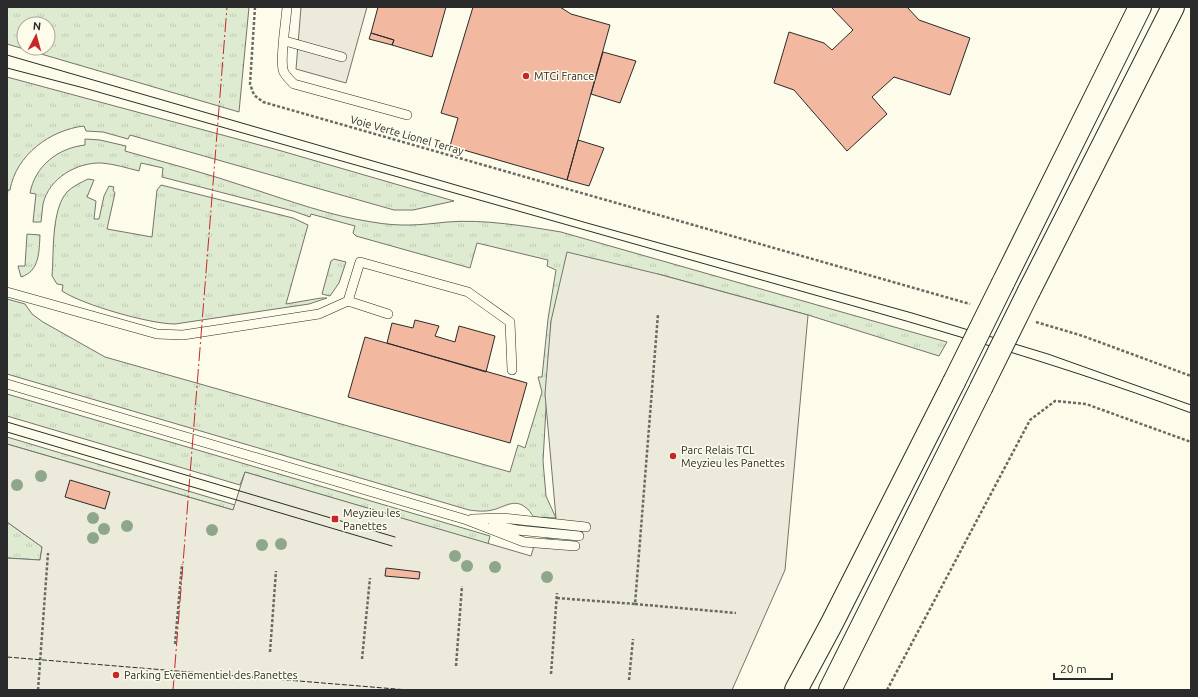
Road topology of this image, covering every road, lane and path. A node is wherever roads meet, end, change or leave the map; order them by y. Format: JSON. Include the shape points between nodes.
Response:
{"nodes":[{"id":1,"x":255,"y":7,"type":"edge"},
{"id":2,"x":287,"y":7,"type":"edge"},
{"id":3,"x":1140,"y":7,"type":"edge"},
{"id":4,"x":1173,"y":7,"type":"edge"},
{"id":5,"x":284,"y":41,"type":"junction"},
{"id":6,"x":342,"y":57,"type":"dead end"},
{"id":7,"x":407,"y":115,"type":"dead end"},
{"id":8,"x":7,"y":292,"type":"edge"},
{"id":9,"x":348,"y":301,"type":"junction"},
{"id":10,"x":976,"y":306,"type":"dead end"},
{"id":11,"x":388,"y":314,"type":"dead end"},
{"id":12,"x":658,"y":314,"type":"dead end"},
{"id":13,"x":1028,"y":320,"type":"dead end"},
{"id":14,"x":512,"y":370,"type":"dead end"},
{"id":15,"x":1191,"y":376,"type":"edge"},
{"id":16,"x":7,"y":384,"type":"edge"},
{"id":17,"x":1191,"y":442,"type":"edge"},
{"id":18,"x":467,"y":520,"type":"junction"},
{"id":19,"x":586,"y":527,"type":"dead end"},
{"id":20,"x":579,"y":536,"type":"dead end"},
{"id":21,"x":575,"y":546,"type":"dead end"},
{"id":22,"x":48,"y":553,"type":"dead end"},
{"id":23,"x":182,"y":564,"type":"dead end"},
{"id":24,"x":276,"y":571,"type":"dead end"},
{"id":25,"x":370,"y":578,"type":"dead end"},
{"id":26,"x":462,"y":586,"type":"dead end"},
{"id":27,"x":557,"y":593,"type":"dead end"},
{"id":28,"x":557,"y":598,"type":"junction"},
{"id":29,"x":636,"y":604,"type":"junction"},
{"id":30,"x":736,"y":613,"type":"dead end"},
{"id":31,"x":633,"y":639,"type":"dead end"},
{"id":32,"x":175,"y":644,"type":"dead end"},
{"id":33,"x":270,"y":652,"type":"dead end"},
{"id":34,"x":362,"y":659,"type":"dead end"},
{"id":35,"x":456,"y":666,"type":"dead end"},
{"id":36,"x":551,"y":674,"type":"dead end"},
{"id":37,"x":629,"y":680,"type":"dead end"},
{"id":38,"x":38,"y":690,"type":"edge"},
{"id":39,"x":796,"y":690,"type":"edge"},
{"id":40,"x":830,"y":690,"type":"edge"},
{"id":41,"x":887,"y":690,"type":"edge"}],
"edges":[{"from":1,"to":10,"type":"path","name":"Voie Verte Lionel Terray","via":[[250,84],[254,95],[263,102]]},
{"from":2,"to":5,"type":"lane"},
{"from":3,"to":39,"type":"main road","bridge":true,"via":[[954,382]]},
{"from":4,"to":40,"type":"main road","bridge":true},
{"from":5,"to":6,"type":"lane"},
{"from":5,"to":7,"type":"lane","via":[[283,70],[294,84]]},
{"from":8,"to":9,"type":"lane","via":[[157,334],[183,336],[319,314]]},
{"from":9,"to":11,"type":"lane"},
{"from":9,"to":14,"type":"lane","via":[[360,262],[468,292],[510,322]]},
{"from":12,"to":29,"type":"path"},
{"from":13,"to":15,"type":"path","via":[[1083,336]]},
{"from":16,"to":18,"type":"lane"},
{"from":17,"to":41,"type":"path","via":[[1086,404],[1055,401],[1030,420]]},
{"from":18,"to":19,"type":"lane","via":[[502,518]]},
{"from":18,"to":20,"type":"lane","via":[[517,530]]},
{"from":18,"to":21,"type":"lane","via":[[524,542]]},
{"from":22,"to":38,"type":"path"},
{"from":23,"to":32,"type":"path"},
{"from":24,"to":33,"type":"path"},
{"from":25,"to":34,"type":"path"},
{"from":26,"to":35,"type":"path"},
{"from":27,"to":28,"type":"path"},
{"from":28,"to":29,"type":"path"},
{"from":28,"to":36,"type":"path"},
{"from":29,"to":30,"type":"path"},
{"from":31,"to":37,"type":"path"}]}
